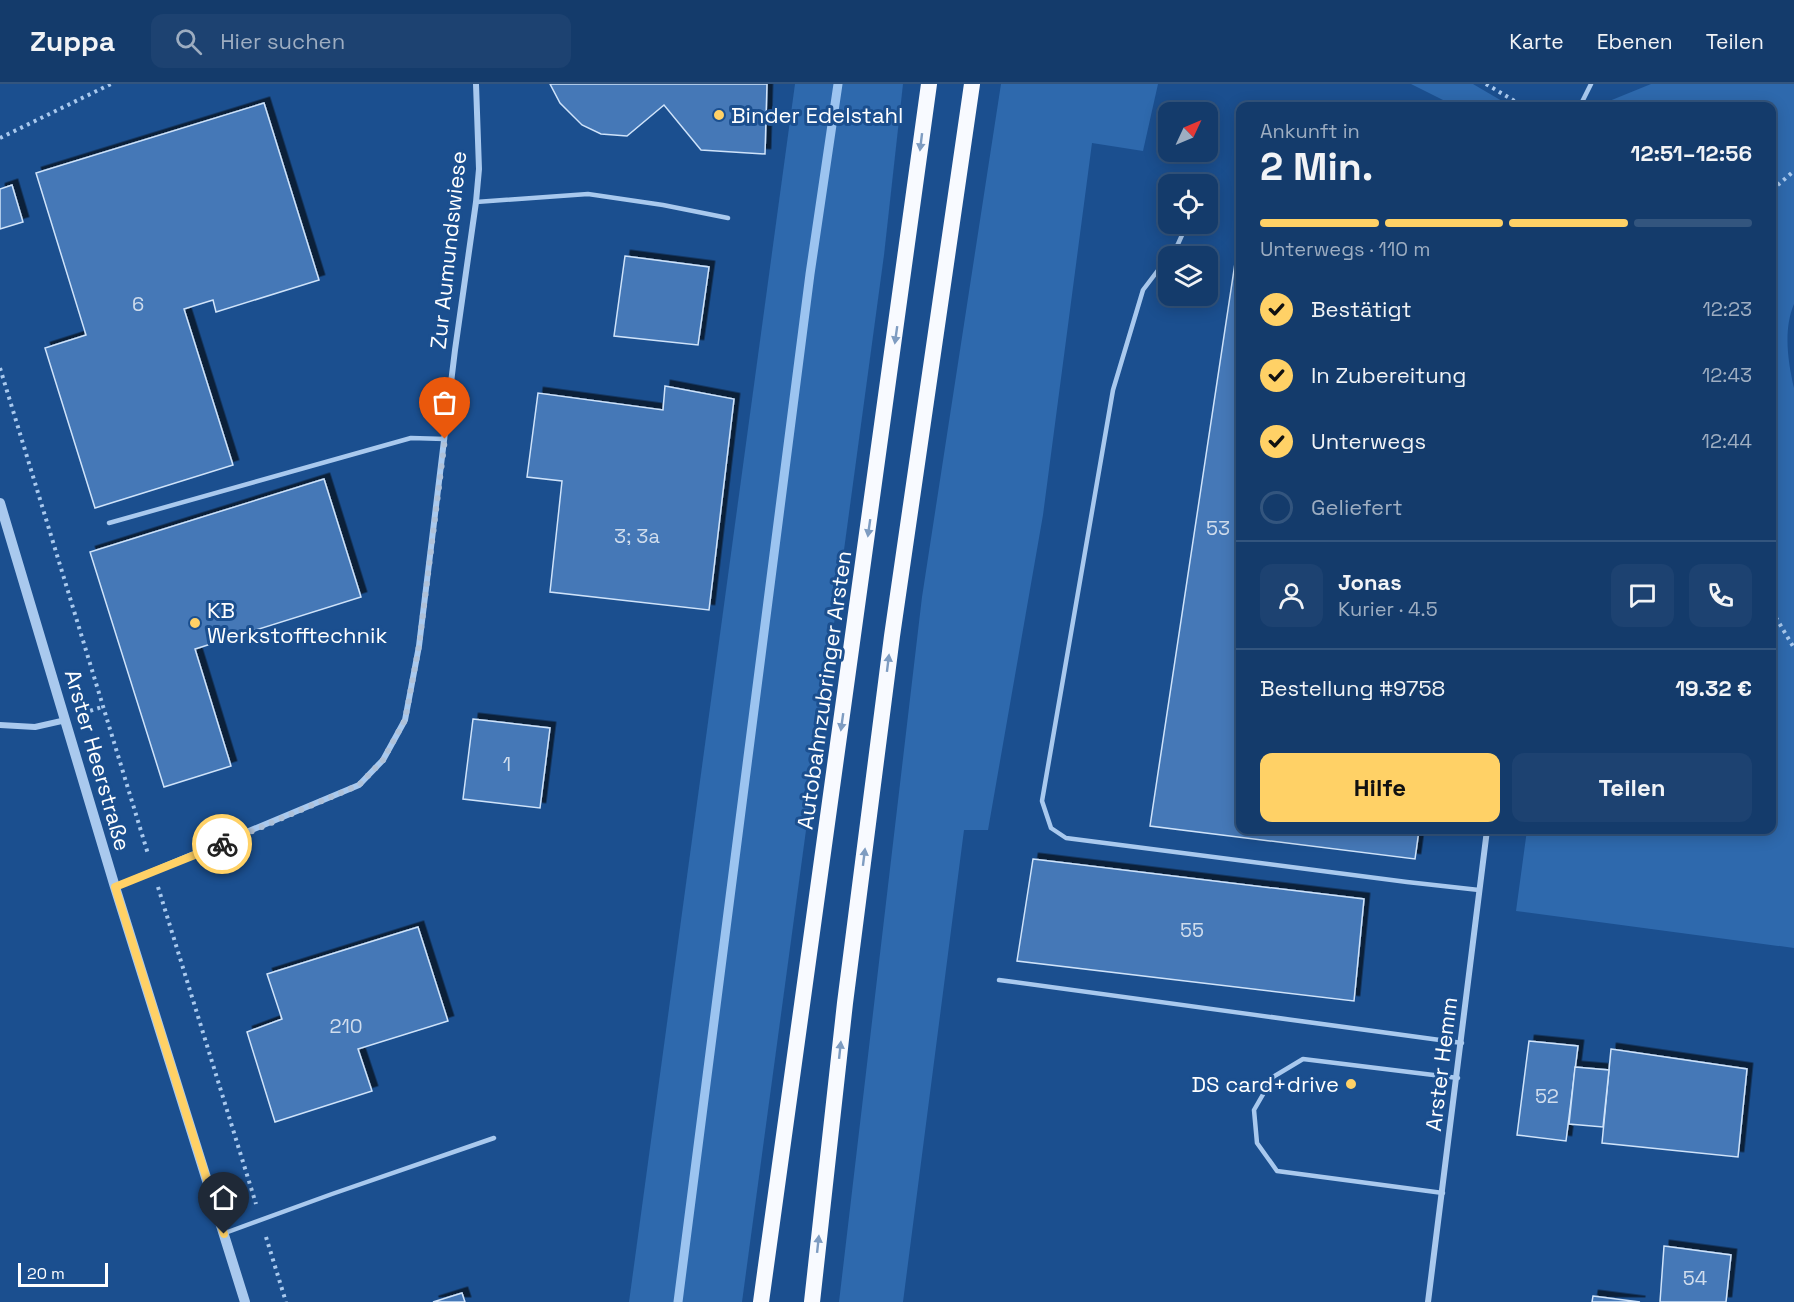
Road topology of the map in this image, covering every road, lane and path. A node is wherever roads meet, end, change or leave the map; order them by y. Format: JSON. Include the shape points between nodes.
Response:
{"nodes":[{"id":1,"x":111,"y":84,"type":"edge"},
{"id":2,"x":476,"y":84,"type":"edge"},
{"id":3,"x":929,"y":84,"type":"edge"},
{"id":4,"x":972,"y":84,"type":"edge"},
{"id":5,"x":1486,"y":84,"type":"edge"},
{"id":6,"x":1591,"y":84,"type":"edge"},
{"id":7,"x":1516,"y":102,"type":"edge"},
{"id":8,"x":1582,"y":102,"type":"edge"},
{"id":9,"x":0,"y":138,"type":"edge"},
{"id":10,"x":1794,"y":171,"type":"edge"},
{"id":11,"x":1776,"y":187,"type":"edge"},
{"id":12,"x":476,"y":202,"type":"junction"},
{"id":13,"x":728,"y":218,"type":"dead end"},
{"id":14,"x":1182,"y":234,"type":"edge"},
{"id":15,"x":0,"y":368,"type":"edge"},
{"id":16,"x":445,"y":439,"type":"junction"},
{"id":17,"x":0,"y":503,"type":"edge"},
{"id":18,"x":109,"y":523,"type":"dead end"},
{"id":19,"x":1776,"y":618,"type":"edge"},
{"id":20,"x":1794,"y":648,"type":"edge"},
{"id":21,"x":66,"y":720,"type":"junction"},
{"id":22,"x":0,"y":725,"type":"edge"},
{"id":23,"x":1486,"y":834,"type":"edge"},
{"id":24,"x":154,"y":873,"type":"junction"},
{"id":25,"x":115,"y":887,"type":"junction"},
{"id":26,"x":1479,"y":890,"type":"junction"},
{"id":27,"x":999,"y":980,"type":"dead end"},
{"id":28,"x":1462,"y":1043,"type":"junction"},
{"id":29,"x":1458,"y":1078,"type":"junction"},
{"id":30,"x":494,"y":1138,"type":"dead end"},
{"id":31,"x":1443,"y":1193,"type":"junction"},
{"id":32,"x":261,"y":1220,"type":"junction"},
{"id":33,"x":224,"y":1234,"type":"junction"},
{"id":34,"x":245,"y":1302,"type":"edge"},
{"id":35,"x":286,"y":1302,"type":"edge"},
{"id":36,"x":761,"y":1302,"type":"edge"},
{"id":37,"x":812,"y":1302,"type":"edge"},
{"id":38,"x":1428,"y":1302,"type":"edge"}],
"edges":[{"from":1,"to":9,"type":"path"},
{"from":2,"to":12,"type":"street","name":"Zur Aumundswiese"},
{"from":3,"to":36,"type":"highway","name":"Autobahnzubringer Arsten","one_way":true},
{"from":37,"to":4,"type":"highway","one_way":true,"via":[[892,636]]},
{"from":5,"to":7,"type":"path"},
{"from":6,"to":8,"type":"lane"},
{"from":10,"to":11,"type":"path"},
{"from":12,"to":13,"type":"lane","via":[[588,194]]},
{"from":12,"to":16,"type":"street","name":"Zur Aumundswiese"},
{"from":14,"to":26,"type":"lane","via":[[1143,290],[1113,390],[1042,801],[1051,828],[1066,838]]},
{"from":15,"to":24,"type":"path"},
{"from":16,"to":18,"type":"lane","via":[[411,438]]},
{"from":16,"to":24,"type":"street","name":"Zur Aumundswiese","via":[[419,646],[405,720],[383,760],[359,785]]},
{"from":17,"to":21,"type":"street","name":"Arster Heerstraße"},
{"from":19,"to":20,"type":"path"},
{"from":21,"to":22,"type":"street","via":[[35,727]]},
{"from":21,"to":25,"type":"street","name":"Arster Heerstraße"},
{"from":23,"to":26,"type":"street","name":"Arster Hemm"},
{"from":24,"to":25,"type":"street","name":"Zur Aumundswiese"},
{"from":24,"to":32,"type":"path"},
{"from":25,"to":33,"type":"street","name":"Arster Heerstraße"},
{"from":26,"to":28,"type":"street","name":"Arster Hemm"},
{"from":27,"to":28,"type":"lane"},
{"from":28,"to":29,"type":"street","name":"Arster Hemm"},
{"from":29,"to":31,"type":"street","name":"Arster Hemm"},
{"from":29,"to":31,"type":"lane","via":[[1303,1059],[1273,1077],[1254,1110],[1257,1143],[1277,1171]]},
{"from":30,"to":32,"type":"lane"},
{"from":31,"to":38,"type":"street","name":"Arster Hemm"},
{"from":32,"to":33,"type":"lane"},
{"from":32,"to":35,"type":"path"},
{"from":33,"to":34,"type":"street","name":"Arster Heerstraße"}]}
